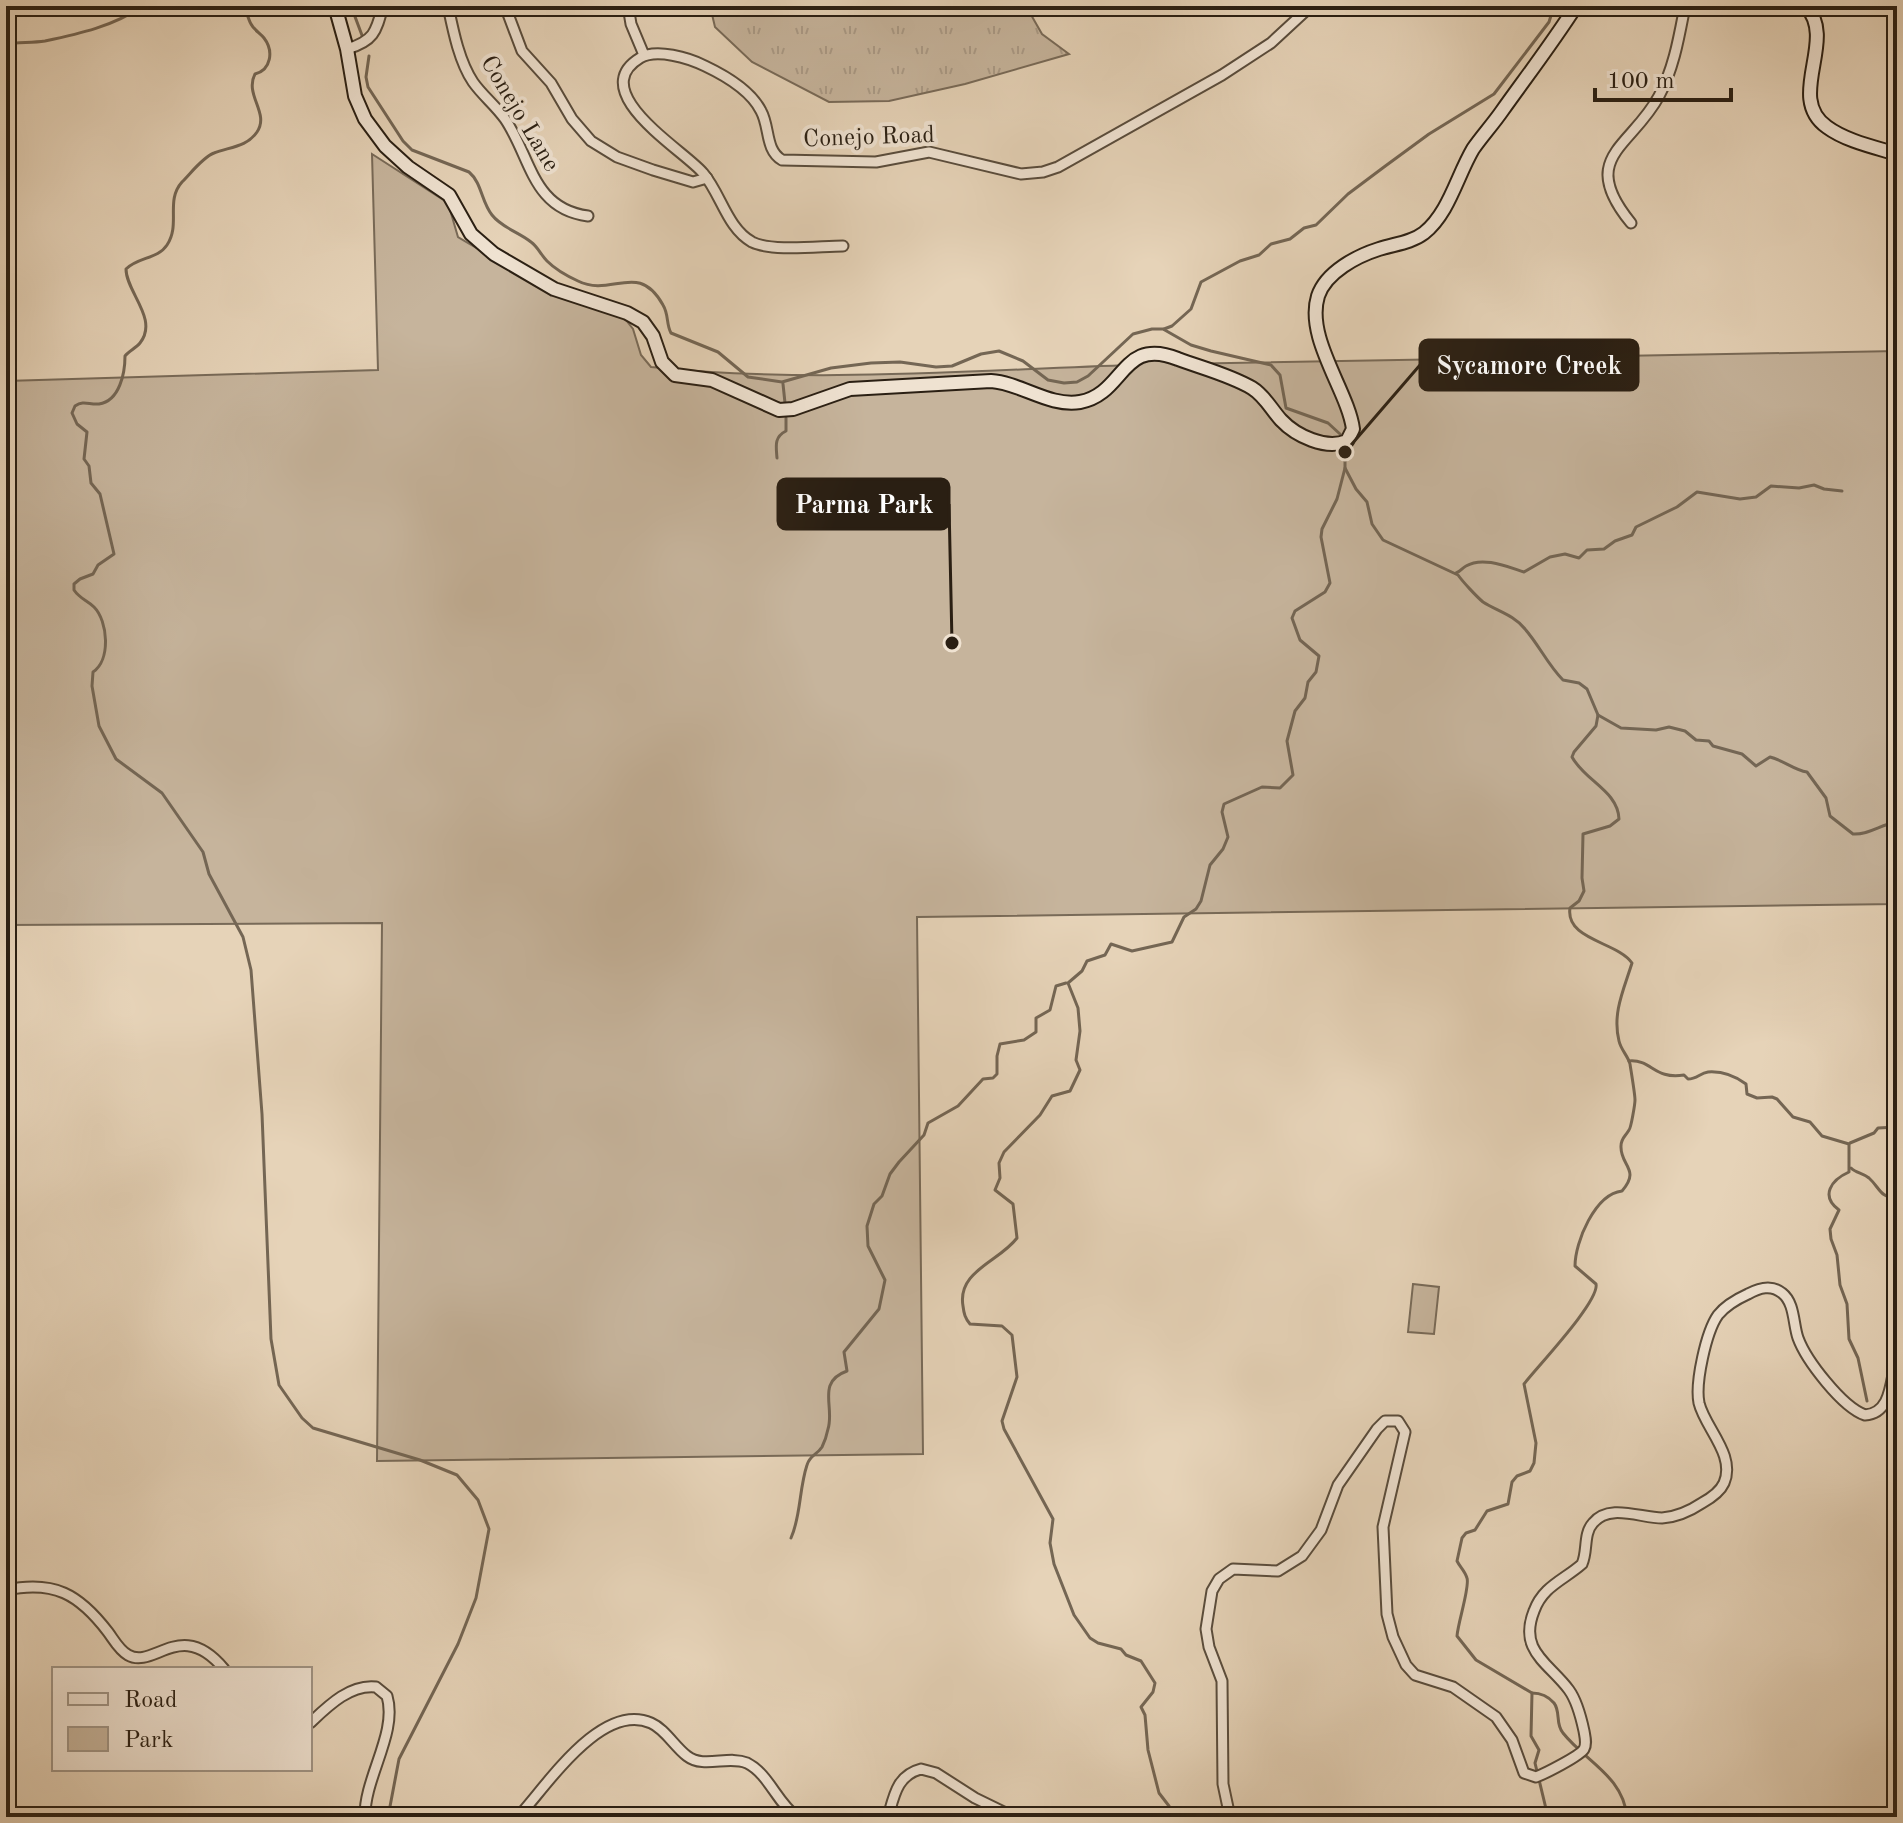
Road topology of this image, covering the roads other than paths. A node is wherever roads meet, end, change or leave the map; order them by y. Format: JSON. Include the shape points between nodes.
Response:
{"nodes":[{"id":1,"x":335,"y":6,"type":"edge"},
{"id":2,"x":383,"y":6,"type":"edge"},
{"id":3,"x":448,"y":6,"type":"edge"},
{"id":4,"x":505,"y":6,"type":"edge"},
{"id":5,"x":628,"y":6,"type":"edge"},
{"id":6,"x":1311,"y":6,"type":"edge"},
{"id":7,"x":1576,"y":6,"type":"edge"},
{"id":8,"x":1685,"y":6,"type":"edge"},
{"id":9,"x":1806,"y":6,"type":"edge"},
{"id":10,"x":347,"y":49,"type":"junction"},
{"id":11,"x":644,"y":55,"type":"junction"},
{"id":12,"x":1897,"y":154,"type":"edge"},
{"id":13,"x":707,"y":178,"type":"junction"},
{"id":14,"x":588,"y":216,"type":"dead end"},
{"id":15,"x":1631,"y":223,"type":"dead end"},
{"id":16,"x":843,"y":246,"type":"dead end"},
{"id":17,"x":1897,"y":1357,"type":"edge"},
{"id":18,"x":6,"y":1590,"type":"edge"},
{"id":19,"x":222,"y":1667,"type":"edge"},
{"id":20,"x":312,"y":1721,"type":"edge"},
{"id":21,"x":365,"y":1817,"type":"edge"},
{"id":22,"x":518,"y":1817,"type":"edge"},
{"id":23,"x":797,"y":1817,"type":"edge"},
{"id":24,"x":819,"y":1817,"type":"edge"},
{"id":25,"x":846,"y":1817,"type":"edge"},
{"id":26,"x":888,"y":1817,"type":"edge"},
{"id":27,"x":1014,"y":1817,"type":"edge"},
{"id":28,"x":1230,"y":1817,"type":"edge"}],
"edges":[{"from":1,"to":10,"type":"main road"},
{"from":2,"to":10,"type":"street","via":[[371,38]]},
{"from":3,"to":14,"type":"street","name":"Conejo Lane","via":[[468,73],[504,118],[544,193],[559,208]]},
{"from":4,"to":13,"type":"street","via":[[522,51],[591,141],[617,157],[666,174],[698,183]]},
{"from":5,"to":11,"type":"street"},
{"from":6,"to":11,"type":"street","name":"Conejo Road","via":[[1271,43],[1210,83],[1058,167],[1032,174],[929,152],[876,162],[782,160],[771,149],[755,102],[725,77],[695,61]]},
{"from":7,"to":10,"type":"main road","via":[[1478,142],[1430,227],[1415,239],[1353,260],[1321,289],[1320,332],[1353,429],[1347,441],[1333,444],[1291,429],[1252,388],[1158,353],[1137,357],[1100,393],[1073,402],[991,381],[850,389],[779,410],[719,383],[675,375],[662,362],[651,330],[641,320],[554,289],[479,243],[449,195],[402,163],[372,130],[355,96]]},
{"from":8,"to":15,"type":"street","via":[[1659,95],[1610,164],[1611,193]]},
{"from":9,"to":12,"type":"main road","via":[[1819,30],[1810,91],[1818,117],[1840,134]]},
{"from":11,"to":13,"type":"street","via":[[626,73],[627,97],[645,123]]},
{"from":13,"to":16,"type":"street","via":[[750,240],[766,246]]},
{"from":17,"to":28,"type":"street","via":[[1885,1403],[1865,1415],[1850,1406],[1809,1360],[1782,1293],[1760,1289],[1719,1314],[1708,1339],[1698,1395],[1727,1468],[1724,1484],[1703,1503],[1675,1516],[1602,1515],[1590,1527],[1582,1564],[1541,1597],[1532,1618],[1532,1645],[1573,1696],[1585,1744],[1581,1753],[1536,1777],[1524,1773],[1512,1740],[1496,1717],[1453,1687],[1415,1675],[1397,1647],[1387,1614],[1383,1527],[1405,1432],[1398,1421],[1382,1423],[1338,1485],[1321,1530],[1302,1556],[1278,1571],[1233,1569],[1212,1591],[1206,1629],[1222,1681],[1223,1784]]},
{"from":18,"to":19,"type":"street","via":[[40,1586],[67,1594],[133,1658],[185,1646],[211,1656]]},
{"from":20,"to":21,"type":"street","via":[[361,1687],[376,1687],[387,1696],[388,1722],[367,1790]]},
{"from":22,"to":23,"type":"street","via":[[590,1736],[638,1720],[654,1724],[695,1760],[732,1760],[753,1767]]},
{"from":24,"to":25,"type":"street"},
{"from":26,"to":27,"type":"street","via":[[902,1779],[921,1769]]}]}
